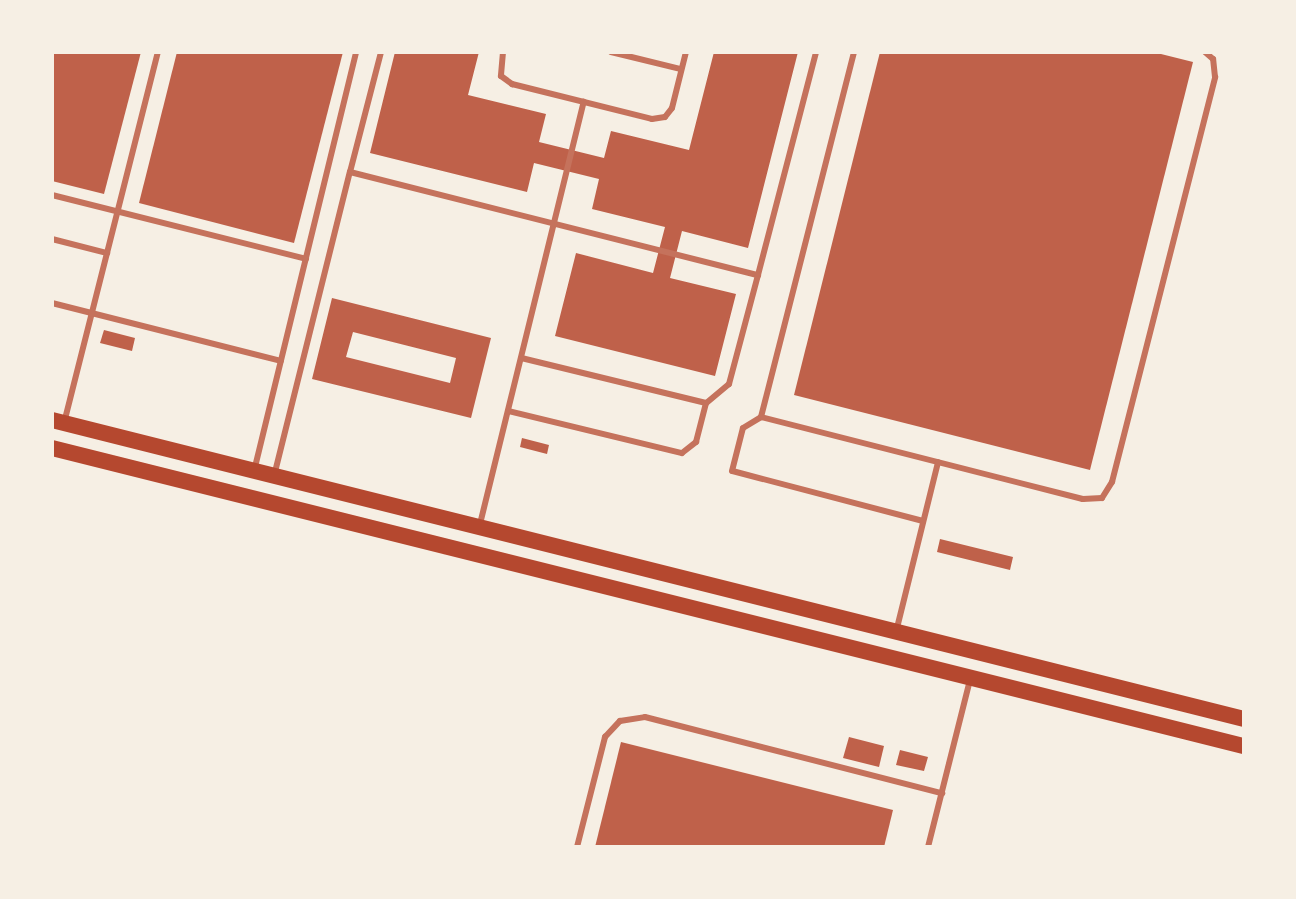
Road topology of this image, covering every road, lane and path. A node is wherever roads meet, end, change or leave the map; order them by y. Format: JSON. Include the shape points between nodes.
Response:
{"nodes":[{"id":1,"x":158,"y":52,"type":"edge"},
{"id":2,"x":356,"y":52,"type":"edge"},
{"id":3,"x":381,"y":52,"type":"edge"},
{"id":4,"x":503,"y":52,"type":"edge"},
{"id":5,"x":611,"y":52,"type":"edge"},
{"id":6,"x":686,"y":52,"type":"edge"},
{"id":7,"x":816,"y":52,"type":"edge"},
{"id":8,"x":854,"y":52,"type":"edge"},
{"id":9,"x":1205,"y":52,"type":"edge"},
{"id":10,"x":681,"y":69,"type":"junction"},
{"id":11,"x":584,"y":102,"type":"junction"},
{"id":12,"x":350,"y":172,"type":"junction"},
{"id":13,"x":52,"y":195,"type":"edge"},
{"id":14,"x":118,"y":211,"type":"junction"},
{"id":15,"x":555,"y":224,"type":"junction"},
{"id":16,"x":52,"y":239,"type":"edge"},
{"id":17,"x":107,"y":253,"type":"junction"},
{"id":18,"x":306,"y":259,"type":"junction"},
{"id":19,"x":758,"y":275,"type":"junction"},
{"id":20,"x":52,"y":303,"type":"edge"},
{"id":21,"x":92,"y":313,"type":"junction"},
{"id":22,"x":522,"y":358,"type":"junction"},
{"id":23,"x":281,"y":361,"type":"junction"},
{"id":24,"x":706,"y":403,"type":"junction"},
{"id":25,"x":508,"y":411,"type":"junction"},
{"id":26,"x":761,"y":417,"type":"junction"},
{"id":27,"x":58,"y":422,"type":"edge"},
{"id":28,"x":52,"y":448,"type":"edge"},
{"id":29,"x":938,"y":462,"type":"junction"},
{"id":30,"x":254,"y":471,"type":"junction"},
{"id":31,"x":274,"y":476,"type":"junction"},
{"id":32,"x":923,"y":521,"type":"junction"},
{"id":33,"x":480,"y":527,"type":"junction"},
{"id":34,"x":896,"y":632,"type":"junction"},
{"id":35,"x":970,"y":678,"type":"junction"},
{"id":36,"x":1244,"y":719,"type":"edge"},
{"id":37,"x":1244,"y":746,"type":"edge"},
{"id":38,"x":942,"y":793,"type":"junction"},
{"id":39,"x":577,"y":847,"type":"edge"},
{"id":40,"x":928,"y":847,"type":"edge"}],
"edges":[{"from":1,"to":14,"type":"lane"},
{"from":2,"to":18,"type":"lane"},
{"from":3,"to":12,"type":"lane"},
{"from":4,"to":11,"type":"lane","via":[[501,76],[512,84]]},
{"from":5,"to":10,"type":"lane"},
{"from":6,"to":10,"type":"lane"},
{"from":7,"to":19,"type":"lane"},
{"from":8,"to":26,"type":"lane"},
{"from":9,"to":29,"type":"lane","via":[[1213,59],[1215,77],[1112,482],[1102,498],[1083,499]]},
{"from":10,"to":11,"type":"lane","via":[[665,117],[652,119]]},
{"from":11,"to":15,"type":"lane"},
{"from":12,"to":15,"type":"lane"},
{"from":12,"to":31,"type":"lane"},
{"from":13,"to":14,"type":"lane"},
{"from":14,"to":17,"type":"lane"},
{"from":14,"to":18,"type":"lane"},
{"from":15,"to":19,"type":"lane"},
{"from":15,"to":22,"type":"lane"},
{"from":16,"to":17,"type":"lane"},
{"from":17,"to":21,"type":"lane"},
{"from":18,"to":23,"type":"lane"},
{"from":19,"to":24,"type":"lane","via":[[729,384]]},
{"from":20,"to":21,"type":"lane"},
{"from":21,"to":23,"type":"lane"},
{"from":21,"to":27,"type":"lane"},
{"from":22,"to":24,"type":"lane"},
{"from":22,"to":25,"type":"lane"},
{"from":23,"to":30,"type":"lane"},
{"from":24,"to":25,"type":"lane","via":[[693,447],[682,453]]},
{"from":25,"to":33,"type":"lane"},
{"from":26,"to":29,"type":"lane"},
{"from":26,"to":32,"type":"lane","via":[[743,428],[732,471]]},
{"from":27,"to":30,"type":"main road"},
{"from":28,"to":35,"type":"main road"},
{"from":29,"to":32,"type":"lane"},
{"from":30,"to":31,"type":"main road"},
{"from":31,"to":33,"type":"main road"},
{"from":32,"to":34,"type":"lane"},
{"from":33,"to":34,"type":"main road"},
{"from":34,"to":36,"type":"main road"},
{"from":35,"to":37,"type":"main road"},
{"from":35,"to":38,"type":"lane"},
{"from":38,"to":39,"type":"lane","via":[[645,717],[620,721],[605,737]]},
{"from":38,"to":40,"type":"lane"}]}
